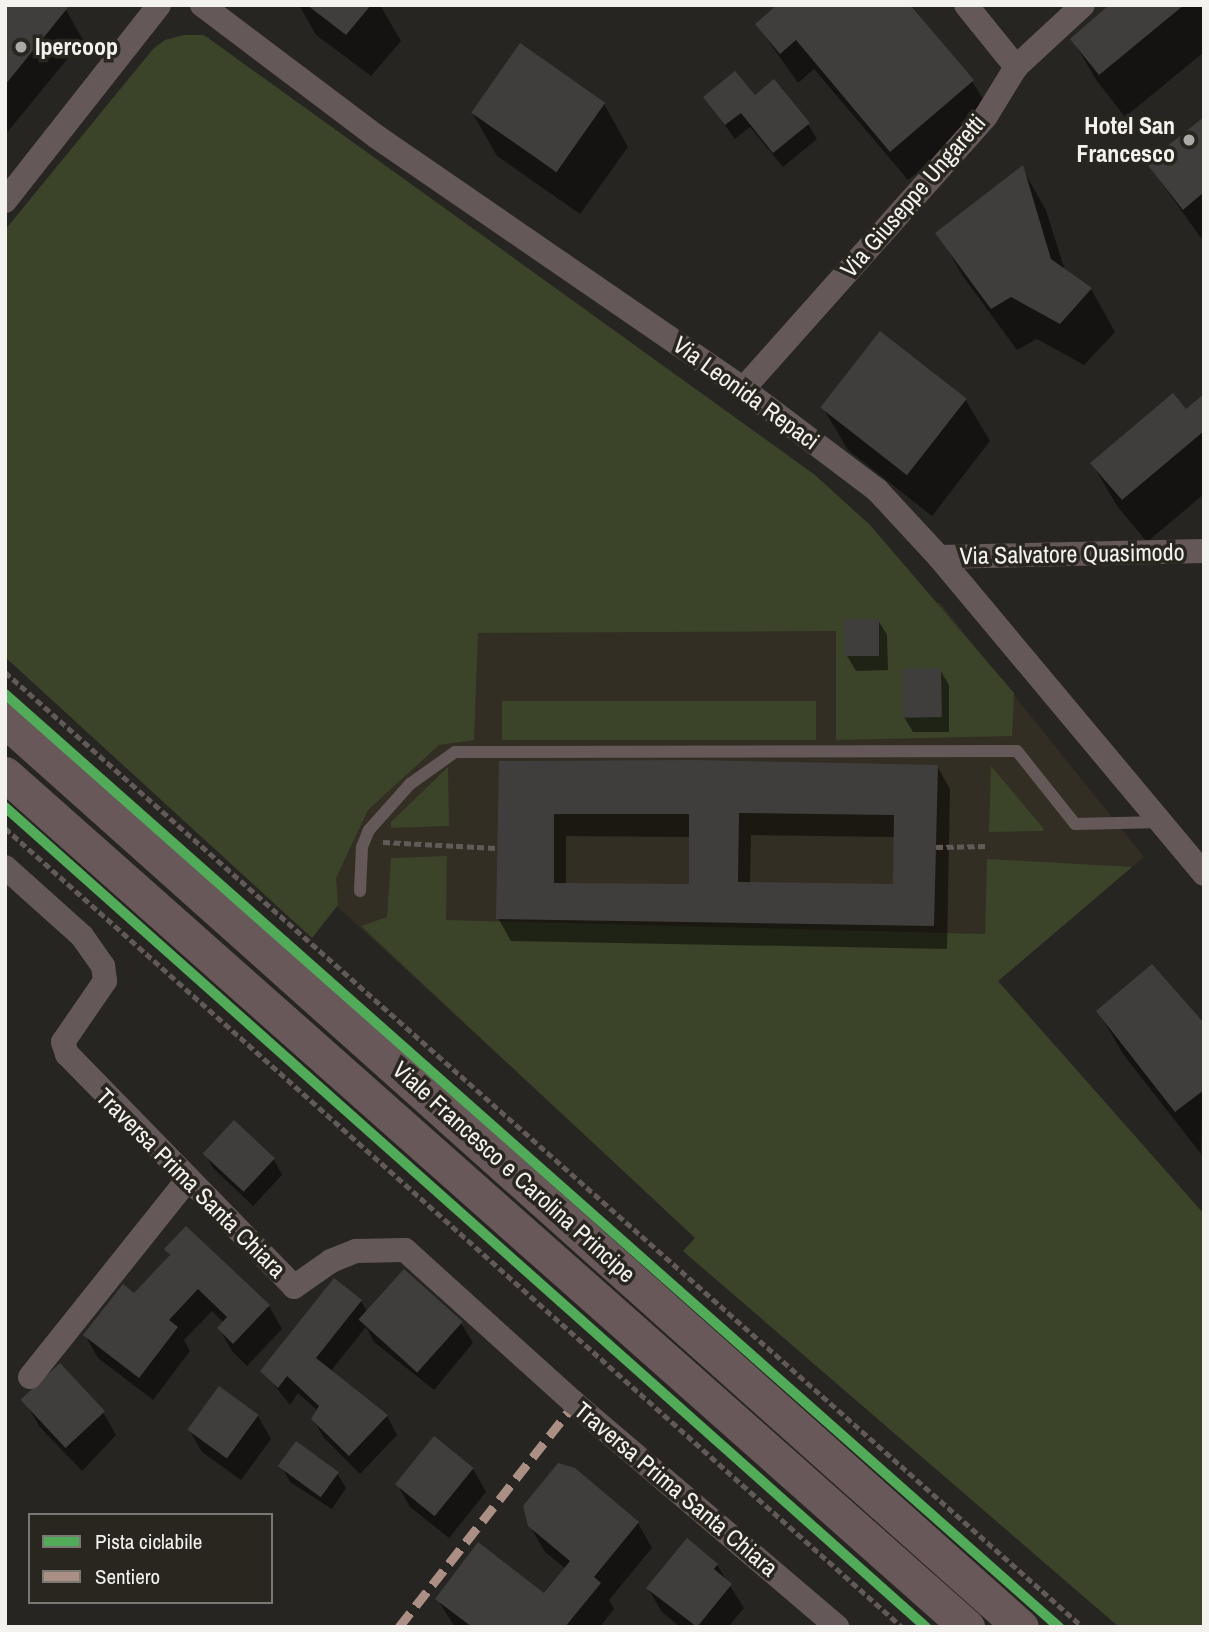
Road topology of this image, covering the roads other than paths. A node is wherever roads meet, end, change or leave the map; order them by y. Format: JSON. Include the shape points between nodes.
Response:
{"nodes":[{"id":1,"x":159,"y":5,"type":"edge"},
{"id":2,"x":202,"y":5,"type":"edge"},
{"id":3,"x":966,"y":5,"type":"edge"},
{"id":4,"x":1083,"y":5,"type":"edge"},
{"id":5,"x":1016,"y":67,"type":"junction"},
{"id":6,"x":5,"y":201,"type":"edge"},
{"id":7,"x":743,"y":389,"type":"junction"},
{"id":8,"x":1204,"y":551,"type":"edge"},
{"id":9,"x":939,"y":557,"type":"junction"},
{"id":10,"x":5,"y":720,"type":"edge"},
{"id":11,"x":5,"y":775,"type":"edge"},
{"id":12,"x":1160,"y":822,"type":"junction"},
{"id":13,"x":5,"y":867,"type":"edge"},
{"id":14,"x":1204,"y":874,"type":"edge"},
{"id":15,"x":360,"y":891,"type":"dead end"},
{"id":16,"x":188,"y":1179,"type":"junction"},
{"id":17,"x":30,"y":1377,"type":"dead end"},
{"id":18,"x":837,"y":1627,"type":"edge"},
{"id":19,"x":967,"y":1627,"type":"edge"},
{"id":20,"x":1021,"y":1627,"type":"edge"}],
"edges":[{"from":1,"to":6,"type":"street"},
{"from":2,"to":7,"type":"street","name":"Via Leonida Repaci","via":[[377,137]]},
{"from":3,"to":5,"type":"street"},
{"from":4,"to":5,"type":"street","name":"Via Giuseppe Ungaretti"},
{"from":5,"to":7,"type":"street","name":"Via Giuseppe Ungaretti","via":[[986,116]]},
{"from":7,"to":9,"type":"street","name":"Via Leonida Repaci","via":[[877,490]]},
{"from":8,"to":9,"type":"street","name":"Via Salvatore Quasimodo"},
{"from":9,"to":12,"type":"street","name":"Via Leonida Repaci"},
{"from":10,"to":20,"type":"street","name":"Viale Francesco e Carolina Principe"},
{"from":11,"to":19,"type":"street","name":"Viale Francesco e Carolina Principe"},
{"from":12,"to":14,"type":"street","name":"Via Leonida Repaci"},
{"from":12,"to":15,"type":"lane","via":[[1075,824],[1017,751],[455,752],[436,762],[383,812],[364,841]]},
{"from":13,"to":16,"type":"street","name":"Traversa Prima Santa Chiara","via":[[82,936],[103,965],[105,981],[63,1042],[67,1054]]},
{"from":16,"to":17,"type":"street"},
{"from":16,"to":18,"type":"street","name":"Traversa Prima Santa Chiara","via":[[294,1287],[331,1261],[356,1251],[405,1250],[573,1402]]}]}
